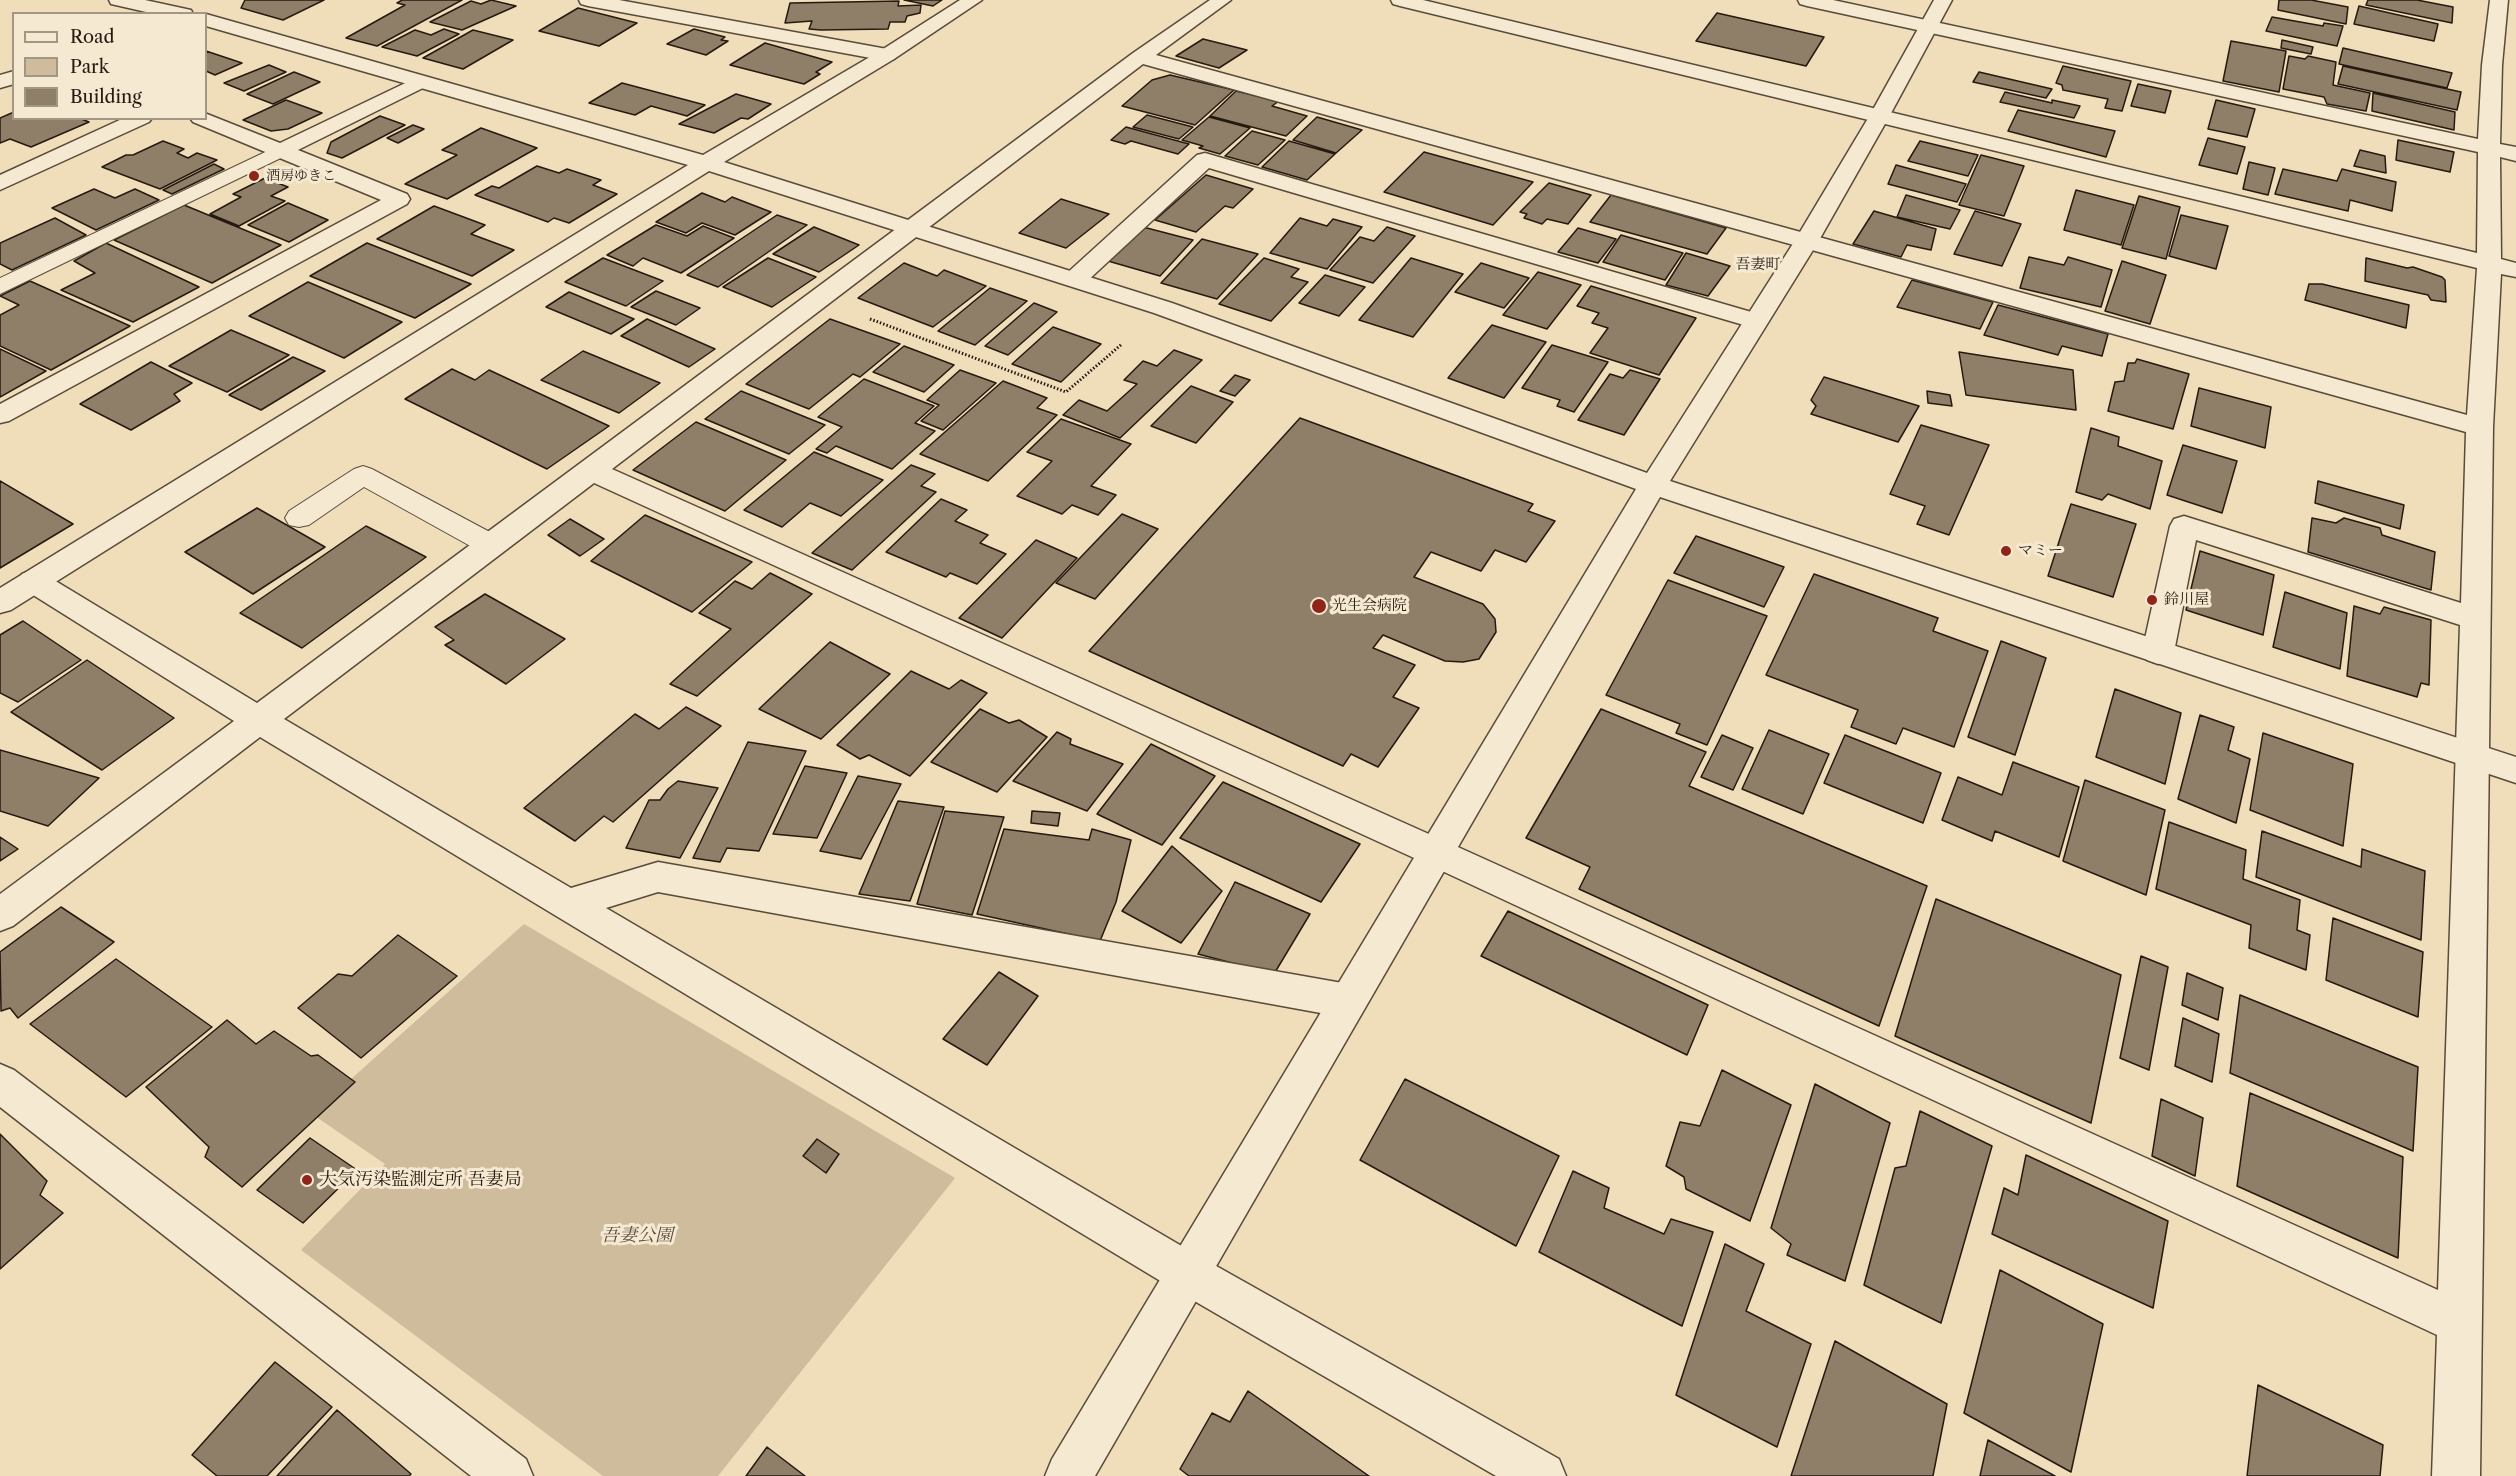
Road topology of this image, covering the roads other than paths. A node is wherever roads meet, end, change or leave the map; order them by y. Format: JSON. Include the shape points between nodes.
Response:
{"nodes":[{"id":1,"x":118,"y":0,"type":"edge"},
{"id":2,"x":202,"y":0,"type":"edge"},
{"id":3,"x":588,"y":0,"type":"edge"},
{"id":4,"x":973,"y":0,"type":"edge"},
{"id":5,"x":1222,"y":0,"type":"edge"},
{"id":6,"x":1400,"y":0,"type":"edge"},
{"id":7,"x":1807,"y":0,"type":"edge"},
{"id":8,"x":2499,"y":0,"type":"edge"},
{"id":9,"x":172,"y":12,"type":"edge"},
{"id":10,"x":179,"y":12,"type":"edge"},
{"id":11,"x":1935,"y":13,"type":"edge"},
{"id":12,"x":207,"y":20,"type":"edge"},
{"id":13,"x":2505,"y":39,"type":"edge"},
{"id":14,"x":887,"y":56,"type":"junction"},
{"id":15,"x":1140,"y":57,"type":"junction"},
{"id":16,"x":420,"y":82,"type":"junction"},
{"id":17,"x":1880,"y":115,"type":"junction"},
{"id":18,"x":138,"y":120,"type":"edge"},
{"id":19,"x":205,"y":120,"type":"edge"},
{"id":20,"x":280,"y":151,"type":"junction"},
{"id":21,"x":2502,"y":151,"type":"edge"},
{"id":22,"x":706,"y":163,"type":"junction"},
{"id":23,"x":0,"y":183,"type":"edge"},
{"id":24,"x":912,"y":228,"type":"junction"},
{"id":25,"x":1806,"y":242,"type":"junction"},
{"id":26,"x":2502,"y":267,"type":"edge"},
{"id":27,"x":1075,"y":279,"type":"junction"},
{"id":28,"x":0,"y":287,"type":"edge"},
{"id":29,"x":1756,"y":321,"type":"junction"},
{"id":30,"x":0,"y":415,"type":"edge"},
{"id":31,"x":2480,"y":427,"type":"junction"},
{"id":32,"x":590,"y":470,"type":"junction"},
{"id":33,"x":1653,"y":485,"type":"junction"},
{"id":34,"x":299,"y":518,"type":"dead end"},
{"id":35,"x":491,"y":545,"type":"junction"},
{"id":36,"x":33,"y":581,"type":"junction"},
{"id":37,"x":0,"y":602,"type":"edge"},
{"id":38,"x":2477,"y":619,"type":"junction"},
{"id":39,"x":2158,"y":652,"type":"junction"},
{"id":40,"x":258,"y":720,"type":"junction"},
{"id":41,"x":2474,"y":755,"type":"junction"},
{"id":42,"x":2516,"y":770,"type":"edge"},
{"id":43,"x":1437,"y":853,"type":"junction"},
{"id":44,"x":569,"y":904,"type":"junction"},
{"id":45,"x":0,"y":915,"type":"edge"},
{"id":46,"x":1348,"y":1001,"type":"junction"},
{"id":47,"x":0,"y":1083,"type":"edge"},
{"id":48,"x":1188,"y":1273,"type":"junction"},
{"id":49,"x":2459,"y":1322,"type":"junction"},
{"id":50,"x":509,"y":1476,"type":"edge"},
{"id":51,"x":1070,"y":1476,"type":"edge"},
{"id":52,"x":1542,"y":1476,"type":"edge"},
{"id":53,"x":2456,"y":1476,"type":"edge"}],
"edges":[{"from":1,"to":9,"type":"street"},
{"from":2,"to":10,"type":"street"},
{"from":3,"to":14,"type":"street"},
{"from":4,"to":14,"type":"street"},
{"from":5,"to":15,"type":"street"},
{"from":6,"to":17,"type":"street"},
{"from":7,"to":11,"type":"street"},
{"from":8,"to":13,"type":"street"},
{"from":11,"to":17,"type":"street"},
{"from":11,"to":21,"type":"street"},
{"from":12,"to":16,"type":"street"},
{"from":13,"to":21,"type":"street"},
{"from":14,"to":22,"type":"street"},
{"from":15,"to":24,"type":"street"},
{"from":15,"to":25,"type":"street"},
{"from":16,"to":20,"type":"street"},
{"from":16,"to":22,"type":"street"},
{"from":17,"to":25,"type":"street"},
{"from":17,"to":26,"type":"street"},
{"from":18,"to":23,"type":"street"},
{"from":19,"to":20,"type":"street"},
{"from":20,"to":28,"type":"lane"},
{"from":20,"to":30,"type":"street","via":[[399,199]]},
{"from":21,"to":26,"type":"street"},
{"from":22,"to":24,"type":"street"},
{"from":22,"to":36,"type":"street"},
{"from":24,"to":27,"type":"street"},
{"from":24,"to":32,"type":"street"},
{"from":25,"to":29,"type":"street"},
{"from":25,"to":31,"type":"street"},
{"from":26,"to":31,"type":"street"},
{"from":27,"to":29,"type":"street","via":[[1205,160]]},
{"from":27,"to":33,"type":"street"},
{"from":29,"to":33,"type":"street"},
{"from":31,"to":38,"type":"street"},
{"from":32,"to":35,"type":"street"},
{"from":32,"to":43,"type":"street"},
{"from":33,"to":39,"type":"street"},
{"from":33,"to":43,"type":"street"},
{"from":34,"to":35,"type":"lane","via":[[363,475]]},
{"from":35,"to":40,"type":"street"},
{"from":36,"to":37,"type":"street"},
{"from":36,"to":40,"type":"street"},
{"from":38,"to":39,"type":"street","via":[[2184,526]]},
{"from":38,"to":41,"type":"street"},
{"from":39,"to":41,"type":"street"},
{"from":40,"to":44,"type":"street"},
{"from":40,"to":45,"type":"street"},
{"from":41,"to":42,"type":"street"},
{"from":41,"to":49,"type":"street"},
{"from":43,"to":46,"type":"street"},
{"from":43,"to":49,"type":"street"},
{"from":44,"to":46,"type":"street","via":[[658,877]]},
{"from":44,"to":48,"type":"street"},
{"from":46,"to":48,"type":"street"},
{"from":47,"to":50,"type":"street"},
{"from":48,"to":51,"type":"street"},
{"from":48,"to":52,"type":"street"},
{"from":49,"to":53,"type":"street"}]}
